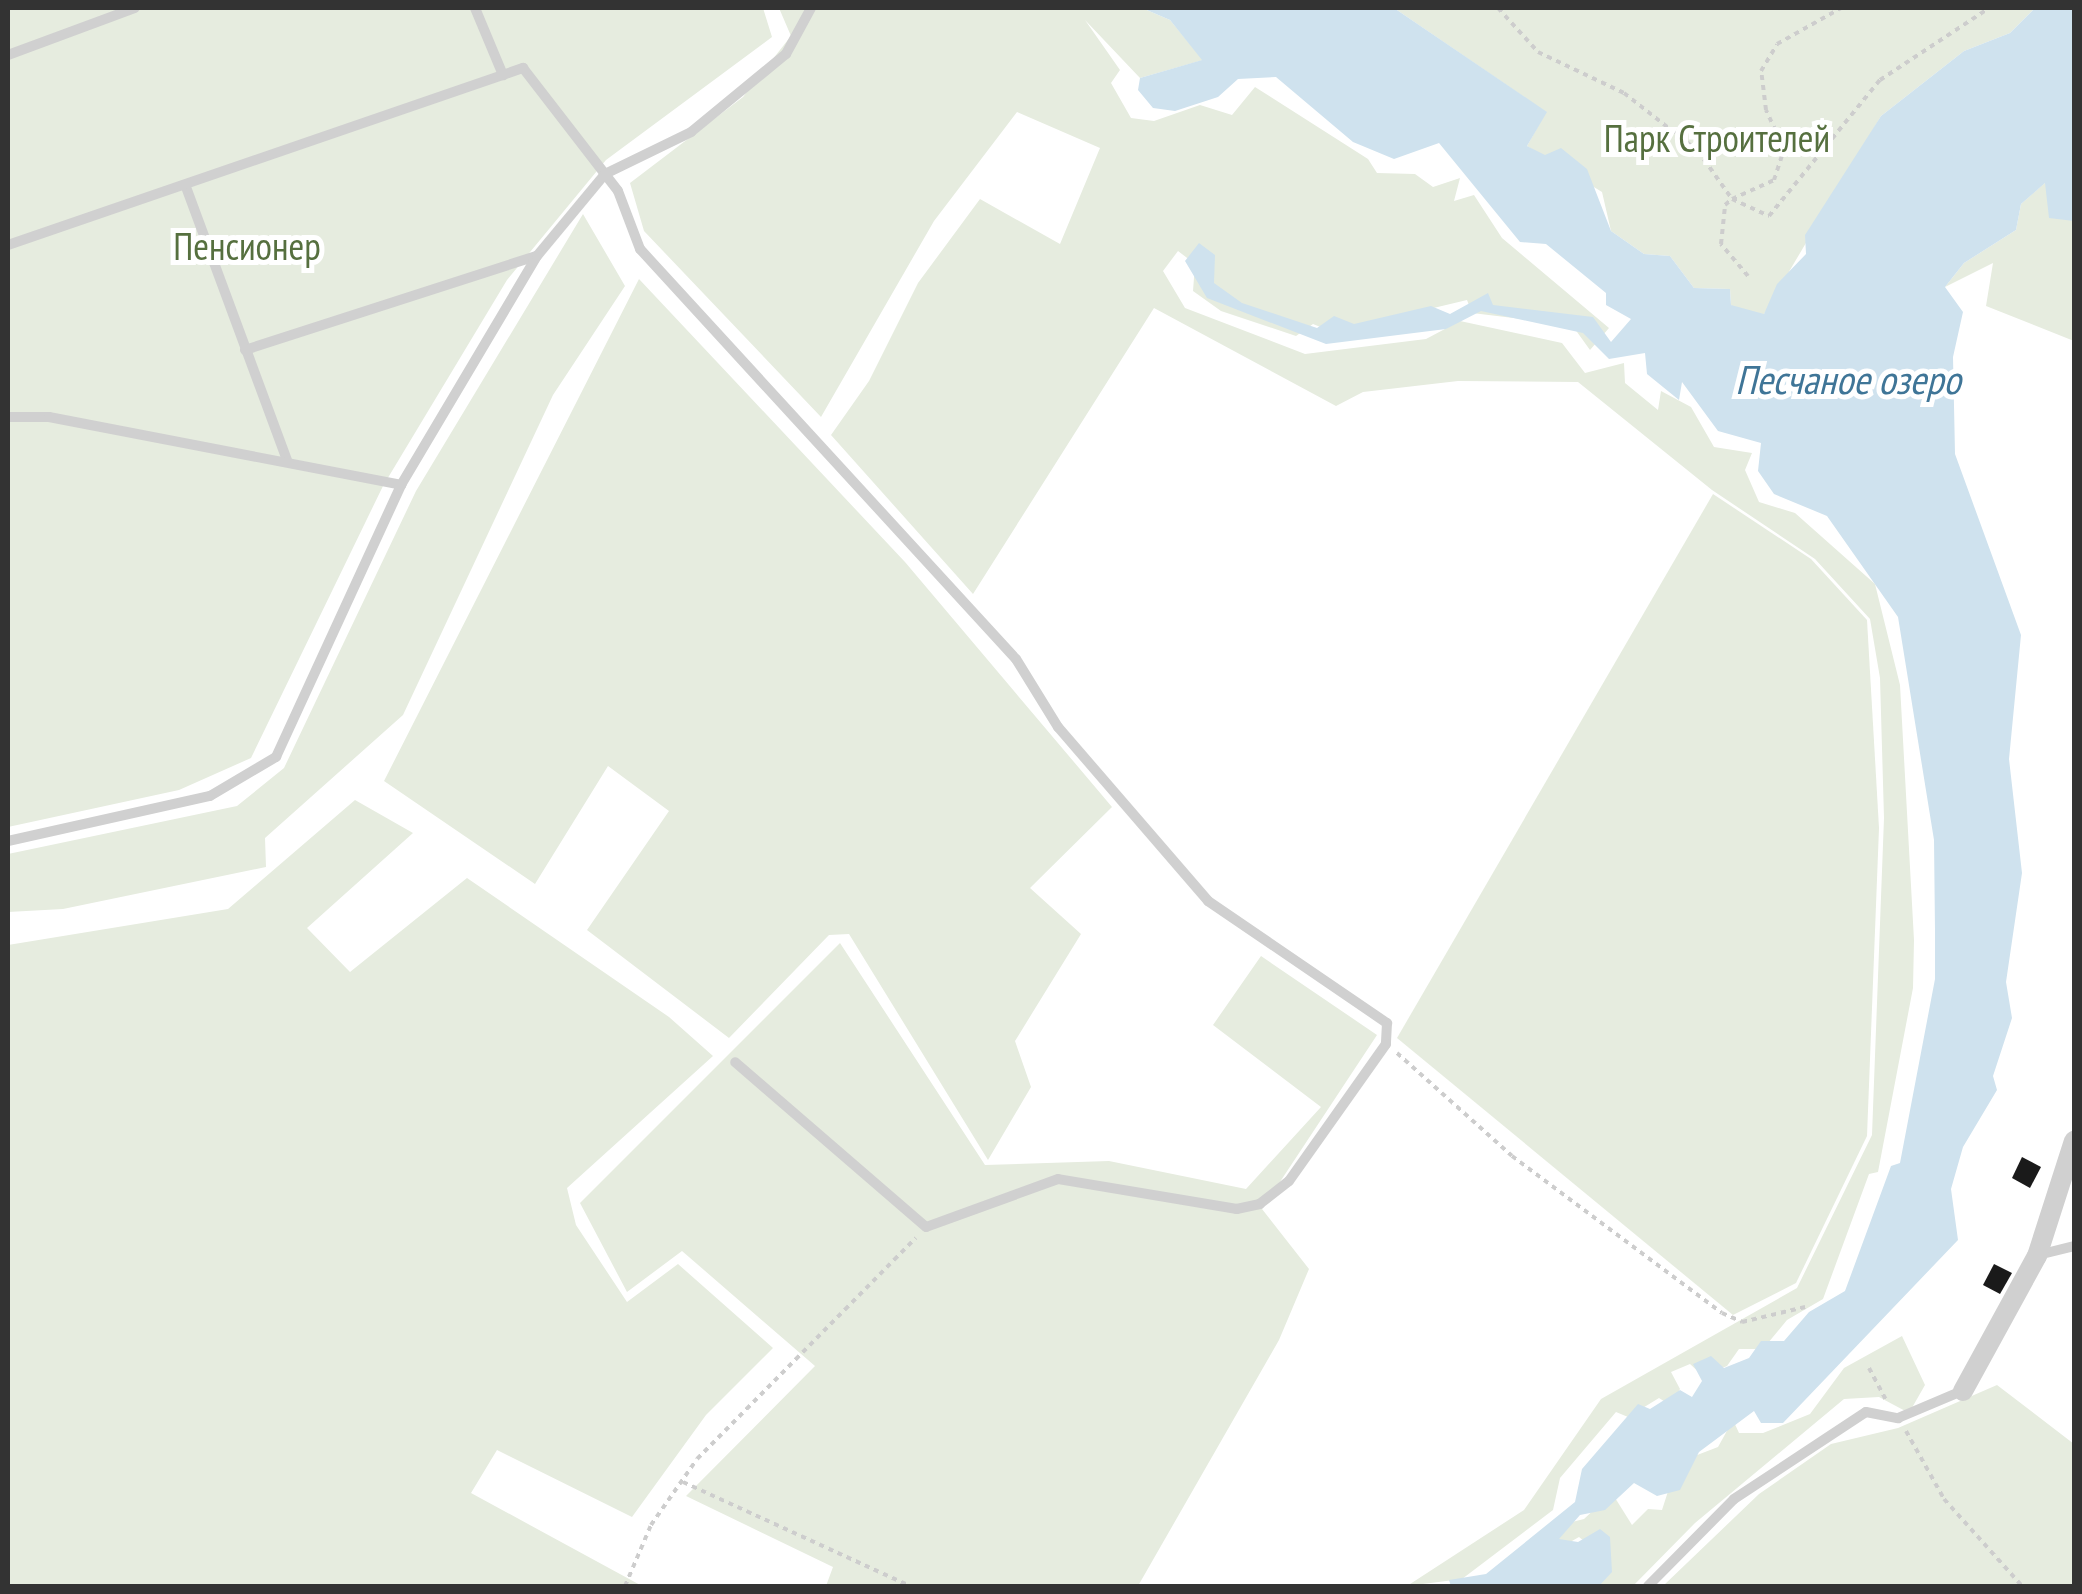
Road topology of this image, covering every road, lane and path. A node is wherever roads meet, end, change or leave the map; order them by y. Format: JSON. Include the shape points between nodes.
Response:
{"nodes":[{"id":1,"x":134,"y":8,"type":"edge"},
{"id":2,"x":475,"y":8,"type":"edge"},
{"id":3,"x":812,"y":8,"type":"edge"},
{"id":4,"x":1498,"y":8,"type":"edge"},
{"id":5,"x":1841,"y":8,"type":"edge"},
{"id":6,"x":1989,"y":8,"type":"edge"},
{"id":7,"x":106,"y":12,"type":"edge"},
{"id":8,"x":8,"y":55,"type":"edge"},
{"id":9,"x":504,"y":75,"type":"junction"},
{"id":10,"x":605,"y":174,"type":"junction"},
{"id":11,"x":186,"y":187,"type":"junction"},
{"id":12,"x":1732,"y":199,"type":"junction"},
{"id":13,"x":8,"y":245,"type":"edge"},
{"id":14,"x":536,"y":256,"type":"junction"},
{"id":15,"x":1748,"y":276,"type":"dead end"},
{"id":16,"x":245,"y":350,"type":"junction"},
{"id":17,"x":8,"y":418,"type":"edge"},
{"id":18,"x":287,"y":460,"type":"junction"},
{"id":19,"x":401,"y":485,"type":"junction"},
{"id":20,"x":8,"y":841,"type":"edge"},
{"id":21,"x":1386,"y":1044,"type":"junction"},
{"id":22,"x":735,"y":1062,"type":"dead end"},
{"id":23,"x":2074,"y":1141,"type":"edge"},
{"id":24,"x":926,"y":1227,"type":"junction"},
{"id":25,"x":2074,"y":1246,"type":"edge"},
{"id":26,"x":2037,"y":1256,"type":"junction"},
{"id":27,"x":1806,"y":1307,"type":"dead end"},
{"id":28,"x":1869,"y":1368,"type":"dead end"},
{"id":29,"x":1963,"y":1391,"type":"joint"},
{"id":30,"x":1898,"y":1418,"type":"junction"},
{"id":31,"x":683,"y":1482,"type":"junction"},
{"id":32,"x":625,"y":1586,"type":"edge"},
{"id":33,"x":910,"y":1586,"type":"edge"},
{"id":34,"x":1648,"y":1586,"type":"edge"},
{"id":35,"x":2022,"y":1586,"type":"edge"}],
"edges":[{"from":1,"to":7,"type":"lane"},
{"from":2,"to":9,"type":"lane"},
{"from":3,"to":10,"type":"lane","via":[[786,54],[704,121]]},
{"from":4,"to":12,"type":"path","via":[[1538,52],[1624,93],[1698,150]]},
{"from":5,"to":12,"type":"path","via":[[1777,44],[1761,71],[1766,110],[1784,148],[1774,180]]},
{"from":6,"to":12,"type":"path","via":[[1880,80],[1769,216]]},
{"from":7,"to":8,"type":"lane"},
{"from":9,"to":10,"type":"lane","via":[[523,68]]},
{"from":9,"to":11,"type":"lane"},
{"from":10,"to":14,"type":"lane"},
{"from":10,"to":21,"type":"lane","via":[[640,250],[1016,659],[1058,727],[1208,901],[1364,1002],[1387,1023]]},
{"from":11,"to":13,"type":"lane"},
{"from":11,"to":16,"type":"lane"},
{"from":12,"to":15,"type":"path","via":[[1721,244]]},
{"from":14,"to":16,"type":"lane"},
{"from":14,"to":19,"type":"lane"},
{"from":16,"to":18,"type":"lane"},
{"from":17,"to":18,"type":"lane","via":[[49,417]]},
{"from":18,"to":19,"type":"lane"},
{"from":19,"to":20,"type":"lane","via":[[276,757],[210,796]]},
{"from":21,"to":24,"type":"lane","via":[[1289,1180],[1260,1204],[1216,1207],[1058,1179]]},
{"from":21,"to":27,"type":"path","via":[[1512,1156],[1722,1313],[1742,1322]]},
{"from":22,"to":24,"type":"lane"},
{"from":23,"to":26,"type":"street"},
{"from":24,"to":31,"type":"path","via":[[788,1373],[733,1417]]},
{"from":25,"to":26,"type":"lane"},
{"from":26,"to":29,"type":"street"},
{"from":28,"to":30,"type":"path"},
{"from":29,"to":30,"type":"lane"},
{"from":30,"to":34,"type":"lane","via":[[1866,1412],[1734,1499]]},
{"from":30,"to":35,"type":"path","via":[[1944,1499]]},
{"from":31,"to":32,"type":"path","via":[[651,1525]]},
{"from":31,"to":33,"type":"path"}]}
